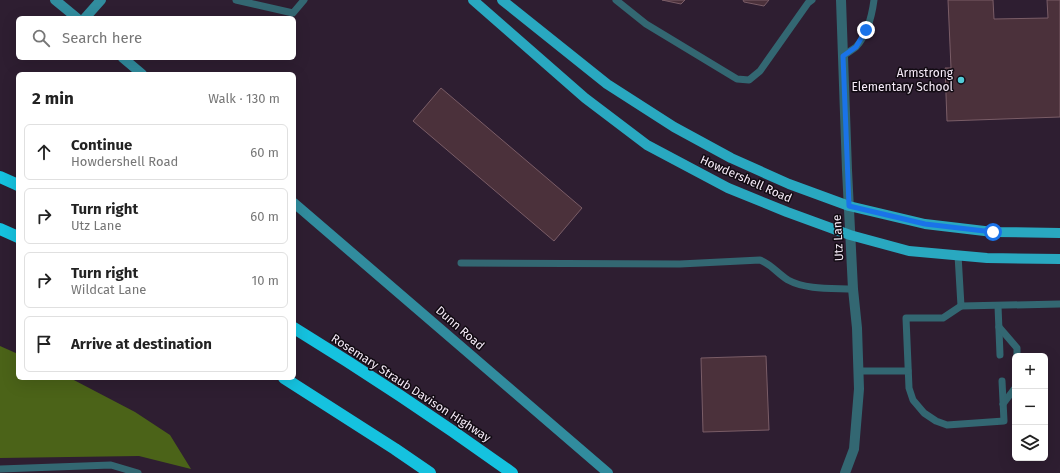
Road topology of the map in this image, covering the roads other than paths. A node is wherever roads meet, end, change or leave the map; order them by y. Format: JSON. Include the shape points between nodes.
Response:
{"nodes":[{"id":1,"x":55,"y":0,"type":"edge"},
{"id":2,"x":100,"y":0,"type":"edge"},
{"id":3,"x":236,"y":0,"type":"edge"},
{"id":4,"x":304,"y":0,"type":"edge"},
{"id":5,"x":473,"y":0,"type":"edge"},
{"id":6,"x":502,"y":0,"type":"edge"},
{"id":7,"x":616,"y":0,"type":"edge"},
{"id":8,"x":812,"y":0,"type":"edge"},
{"id":9,"x":841,"y":0,"type":"edge"},
{"id":10,"x":874,"y":0,"type":"edge"},
{"id":11,"x":255,"y":2,"type":"edge"},
{"id":12,"x":75,"y":16,"type":"edge"},
{"id":13,"x":87,"y":16,"type":"edge"},
{"id":14,"x":843,"y":56,"type":"junction"},
{"id":15,"x":125,"y":60,"type":"edge"},
{"id":16,"x":140,"y":72,"type":"edge"},
{"id":17,"x":0,"y":176,"type":"edge"},
{"id":18,"x":16,"y":183,"type":"edge"},
{"id":19,"x":296,"y":206,"type":"edge"},
{"id":20,"x":849,"y":206,"type":"junction"},
{"id":21,"x":0,"y":229,"type":"edge"},
{"id":22,"x":1060,"y":233,"type":"edge"},
{"id":23,"x":850,"y":235,"type":"junction"},
{"id":24,"x":16,"y":236,"type":"edge"},
{"id":25,"x":958,"y":255,"type":"junction"},
{"id":26,"x":1060,"y":259,"type":"edge"},
{"id":27,"x":461,"y":263,"type":"dead end"},
{"id":28,"x":853,"y":289,"type":"junction"},
{"id":29,"x":1060,"y":304,"type":"edge"},
{"id":30,"x":961,"y":306,"type":"junction"},
{"id":31,"x":998,"y":306,"type":"junction"},
{"id":32,"x":999,"y":327,"type":"junction"},
{"id":33,"x":296,"y":329,"type":"edge"},
{"id":34,"x":1017,"y":353,"type":"edge"},
{"id":35,"x":1000,"y":355,"type":"dead end"},
{"id":36,"x":859,"y":371,"type":"junction"},
{"id":37,"x":908,"y":372,"type":"junction"},
{"id":38,"x":287,"y":380,"type":"edge"},
{"id":39,"x":1002,"y":381,"type":"dead end"},
{"id":40,"x":1014,"y":389,"type":"edge"},
{"id":41,"x":1003,"y":404,"type":"junction"},
{"id":42,"x":0,"y":469,"type":"edge"},
{"id":43,"x":138,"y":473,"type":"edge"},
{"id":44,"x":430,"y":473,"type":"edge"},
{"id":45,"x":512,"y":473,"type":"edge"},
{"id":46,"x":608,"y":473,"type":"edge"},
{"id":47,"x":845,"y":473,"type":"edge"}],
"edges":[{"from":1,"to":12,"type":"street"},
{"from":2,"to":13,"type":"street"},
{"from":3,"to":11,"type":"lane"},
{"from":4,"to":11,"type":"lane","via":[[293,13]]},
{"from":5,"to":23,"type":"main road","name":"Howdershell Road","via":[[584,98],[647,145],[728,188]]},
{"from":6,"to":20,"type":"main road","name":"Howdershell Road","via":[[607,84],[674,127],[731,158],[789,184]]},
{"from":7,"to":8,"type":"lane","via":[[646,24],[737,79],[749,80],[760,71]]},
{"from":9,"to":14,"type":"street","name":"Utz Lane"},
{"from":10,"to":14,"type":"lane","via":[[866,30],[856,47]]},
{"from":14,"to":20,"type":"street","name":"Utz Lane"},
{"from":15,"to":16,"type":"street"},
{"from":17,"to":18,"type":"highway"},
{"from":19,"to":46,"type":"street","name":"Dunn Road"},
{"from":20,"to":22,"type":"main road","name":"Howdershell Road","via":[[925,224],[993,232]]},
{"from":20,"to":23,"type":"street","name":"Utz Lane"},
{"from":21,"to":24,"type":"highway"},
{"from":23,"to":25,"type":"main road","name":"Howdershell Road","via":[[909,251]]},
{"from":23,"to":28,"type":"street","name":"Utz Lane"},
{"from":25,"to":26,"type":"main road","name":"Howdershell Road"},
{"from":25,"to":30,"type":"lane"},
{"from":27,"to":28,"type":"lane","via":[[680,264],[760,260],[800,285]]},
{"from":28,"to":36,"type":"street","name":"Utz Lane"},
{"from":29,"to":31,"type":"lane"},
{"from":30,"to":31,"type":"lane"},
{"from":30,"to":37,"type":"lane","via":[[943,318],[906,318]]},
{"from":31,"to":32,"type":"lane"},
{"from":32,"to":34,"type":"lane","via":[[1017,348]]},
{"from":32,"to":35,"type":"lane"},
{"from":33,"to":45,"type":"highway","name":"Rosemary Straub Davison Highway","via":[[447,426]]},
{"from":36,"to":37,"type":"lane"},
{"from":36,"to":47,"type":"street","name":"Utz Lane","via":[[854,449]]},
{"from":37,"to":41,"type":"lane","via":[[913,400],[924,413],[936,421],[947,424],[1004,421]]},
{"from":38,"to":44,"type":"highway"},
{"from":39,"to":41,"type":"lane"},
{"from":40,"to":41,"type":"lane"},
{"from":42,"to":43,"type":"lane","via":[[111,465]]}]}
